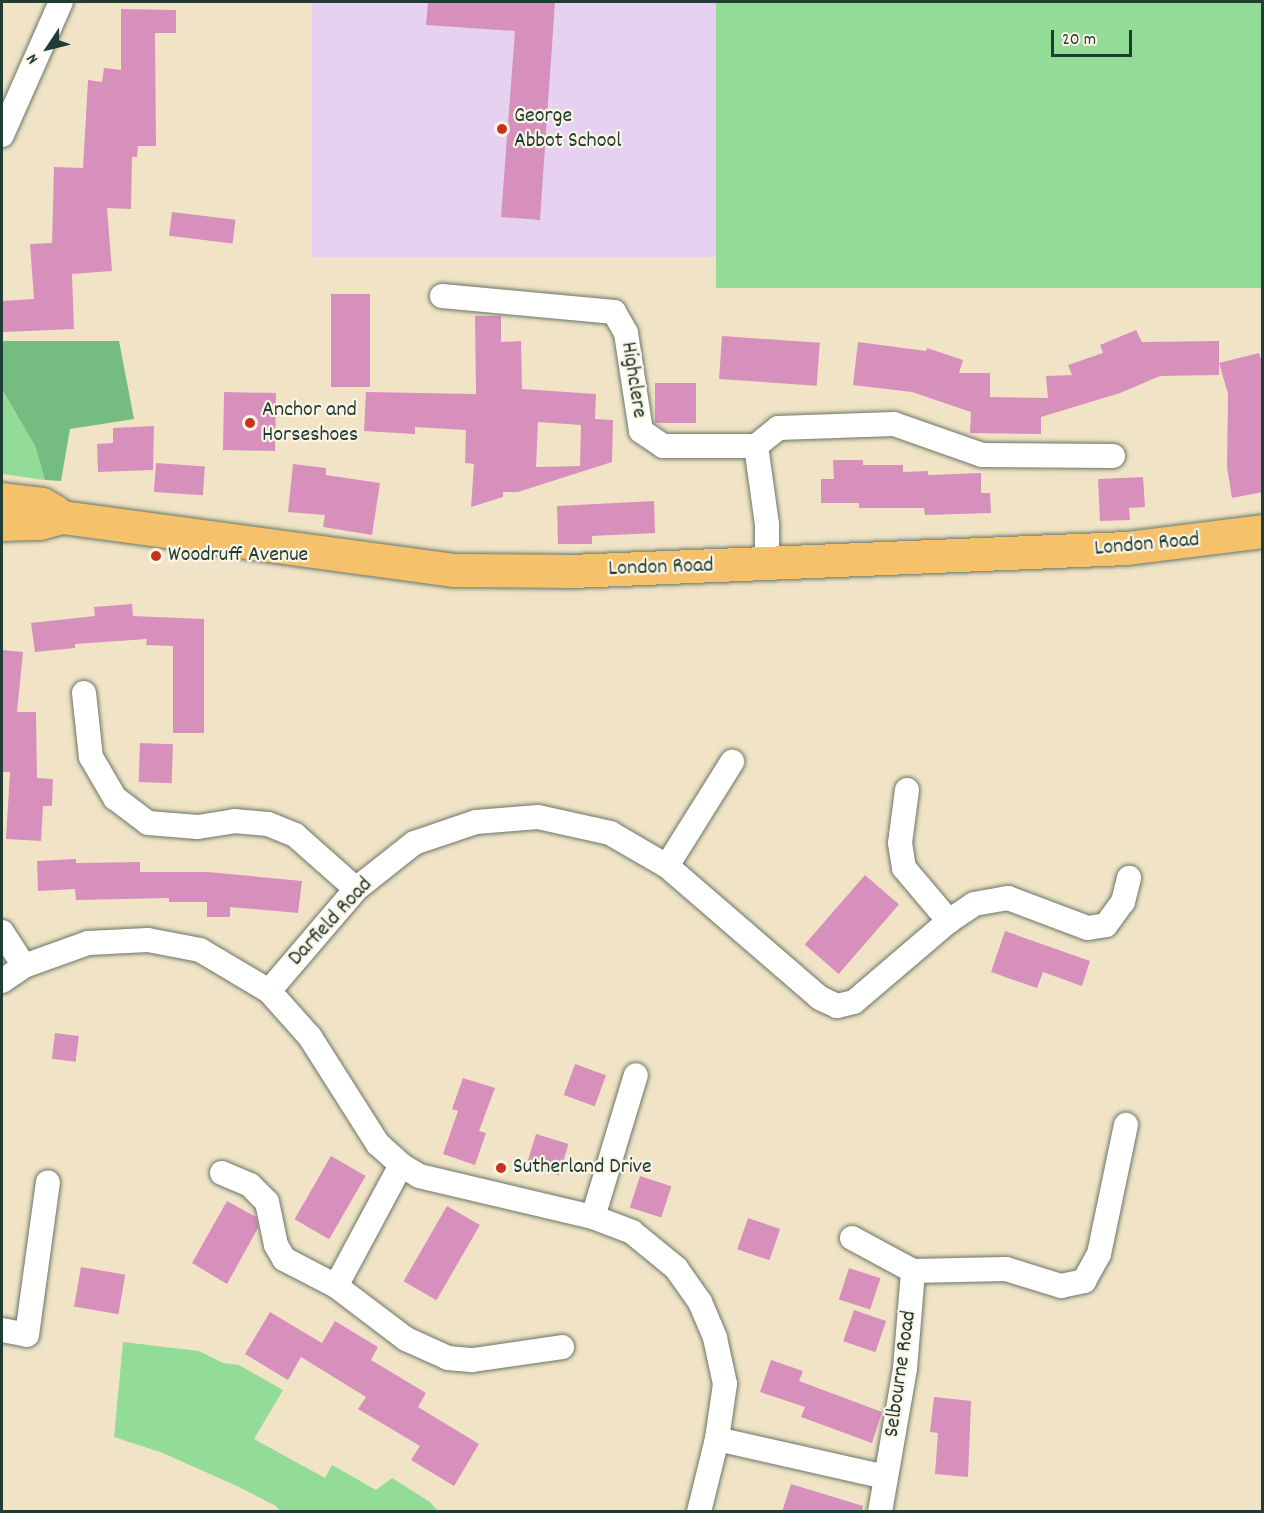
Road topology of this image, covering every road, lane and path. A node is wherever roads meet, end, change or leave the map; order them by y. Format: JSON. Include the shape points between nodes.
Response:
{"nodes":[{"id":1,"x":61,"y":2,"type":"edge"},
{"id":2,"x":2,"y":135,"type":"edge"},
{"id":3,"x":442,"y":296,"type":"dead end"},
{"id":4,"x":756,"y":446,"type":"junction"},
{"id":5,"x":1113,"y":456,"type":"dead end"},
{"id":6,"x":2,"y":499,"type":"edge"},
{"id":7,"x":62,"y":517,"type":"junction"},
{"id":8,"x":2,"y":524,"type":"edge"},
{"id":9,"x":1263,"y":531,"type":"edge"},
{"id":10,"x":767,"y":564,"type":"junction"},
{"id":11,"x":84,"y":693,"type":"dead end"},
{"id":12,"x":732,"y":762,"type":"dead end"},
{"id":13,"x":907,"y":790,"type":"dead end"},
{"id":14,"x":667,"y":866,"type":"junction"},
{"id":15,"x":1129,"y":878,"type":"dead end"},
{"id":16,"x":356,"y":889,"type":"junction"},
{"id":17,"x":949,"y":921,"type":"junction"},
{"id":18,"x":2,"y":932,"type":"edge"},
{"id":19,"x":24,"y":966,"type":"junction"},
{"id":20,"x":2,"y":981,"type":"edge"},
{"id":21,"x":269,"y":992,"type":"junction"},
{"id":22,"x":636,"y":1075,"type":"dead end"},
{"id":23,"x":1126,"y":1125,"type":"dead end"},
{"id":24,"x":401,"y":1165,"type":"junction"},
{"id":25,"x":222,"y":1173,"type":"dead end"},
{"id":26,"x":48,"y":1182,"type":"dead end"},
{"id":27,"x":594,"y":1217,"type":"junction"},
{"id":28,"x":852,"y":1238,"type":"dead end"},
{"id":29,"x":913,"y":1271,"type":"junction"},
{"id":30,"x":336,"y":1286,"type":"junction"},
{"id":31,"x":2,"y":1330,"type":"edge"},
{"id":32,"x":562,"y":1347,"type":"dead end"},
{"id":33,"x":717,"y":1438,"type":"junction"},
{"id":34,"x":885,"y":1478,"type":"junction"},
{"id":35,"x":699,"y":1512,"type":"edge"},
{"id":36,"x":880,"y":1512,"type":"edge"}],
"edges":[{"from":1,"to":2,"type":"street"},
{"from":3,"to":4,"type":"street","name":"Highclere","via":[[614,312],[626,333],[641,431],[663,446]]},
{"from":4,"to":5,"type":"street","via":[[778,428],[894,424],[982,455]]},
{"from":4,"to":10,"type":"street","via":[[767,524]]},
{"from":6,"to":7,"type":"main road","name":"London Road","via":[[42,504]]},
{"from":7,"to":8,"type":"main road","name":"London Road","via":[[39,523]]},
{"from":7,"to":10,"type":"main road","name":"London Road","via":[[454,570],[571,571]]},
{"from":9,"to":10,"type":"main road","name":"London Road","via":[[1126,548]]},
{"from":11,"to":16,"type":"street","via":[[91,757],[115,798],[148,823],[198,827],[234,820],[268,824],[295,835]]},
{"from":12,"to":14,"type":"street"},
{"from":13,"to":17,"type":"street","via":[[900,843],[904,868]]},
{"from":14,"to":16,"type":"street","name":"Darfield Road","via":[[610,833],[538,818],[476,822],[414,843]]},
{"from":14,"to":17,"type":"street","name":"Darfield Road","via":[[820,998],[837,1006],[854,1002]]},
{"from":15,"to":17,"type":"street","name":"Darfield Road","via":[[1123,902],[1106,925],[1088,928],[1008,898],[974,904]]},
{"from":16,"to":21,"type":"street","name":"Darfield Road"},
{"from":18,"to":19,"type":"street"},
{"from":19,"to":20,"type":"street"},
{"from":19,"to":21,"type":"street","via":[[88,943],[148,939],[200,950]]},
{"from":21,"to":24,"type":"street","via":[[310,1037],[378,1144]]},
{"from":22,"to":27,"type":"street"},
{"from":23,"to":29,"type":"street","via":[[1099,1254],[1084,1281],[1061,1286],[1006,1269]]},
{"from":24,"to":27,"type":"street","via":[[419,1176]]},
{"from":24,"to":30,"type":"street"},
{"from":25,"to":30,"type":"street","via":[[250,1185],[267,1202],[276,1245],[284,1258]]},
{"from":26,"to":31,"type":"street","via":[[27,1335]]},
{"from":27,"to":33,"type":"street","via":[[632,1232],[676,1268],[700,1302],[715,1338],[725,1384]]},
{"from":28,"to":29,"type":"street"},
{"from":29,"to":34,"type":"street","name":"Selbourne Road","via":[[905,1369]]},
{"from":30,"to":32,"type":"street","via":[[406,1339],[448,1358],[473,1360]]},
{"from":33,"to":34,"type":"street"},
{"from":33,"to":35,"type":"street"},
{"from":34,"to":36,"type":"street","name":"Selbourne Road"}]}
